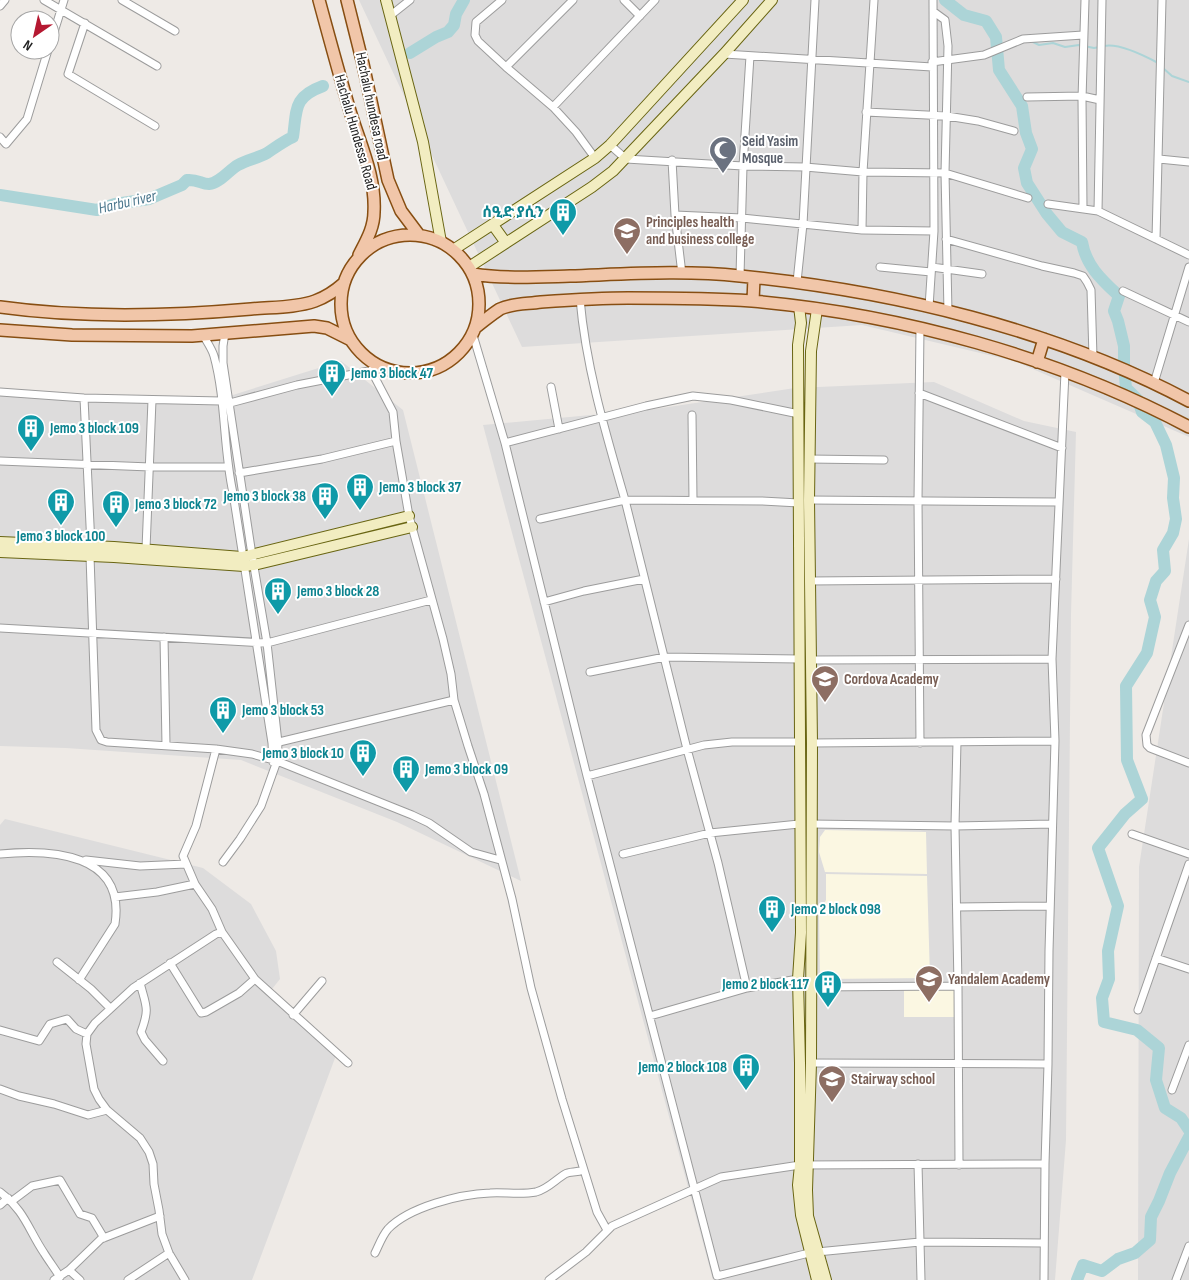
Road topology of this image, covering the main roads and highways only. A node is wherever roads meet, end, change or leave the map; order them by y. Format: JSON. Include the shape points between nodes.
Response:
{"nodes":[{"id":1,"x":319,"y":0,"type":"edge"},
{"id":2,"x":347,"y":0,"type":"edge"},
{"id":3,"x":418,"y":235,"type":"junction"},
{"id":4,"x":355,"y":262,"type":"junction"},
{"id":5,"x":471,"y":270,"type":"junction"},
{"id":6,"x":754,"y":278,"type":"junction"},
{"id":7,"x":344,"y":283,"type":"junction"},
{"id":8,"x":754,"y":301,"type":"junction"},
{"id":9,"x":0,"y":307,"type":"edge"},
{"id":10,"x":158,"y":314,"type":"junction"},
{"id":11,"x":0,"y":330,"type":"edge"},
{"id":12,"x":475,"y":331,"type":"junction"},
{"id":13,"x":159,"y":336,"type":"junction"},
{"id":14,"x":1044,"y":339,"type":"junction"},
{"id":15,"x":351,"y":340,"type":"junction"},
{"id":16,"x":1037,"y":362,"type":"junction"},
{"id":17,"x":1189,"y":400,"type":"edge"},
{"id":18,"x":1189,"y":427,"type":"edge"}],
"edges":[{"from":1,"to":4,"type":"main road","name":"Hachalu Hundessa Road","via":[[374,195],[372,230]]},
{"from":2,"to":3,"type":"main road","name":"Hachalu hundesa road","via":[[388,180],[401,210]]},
{"from":3,"to":4,"type":"main road","via":[[394,237],[372,246]]},
{"from":3,"to":5,"type":"main road","via":[[442,242]]},
{"from":4,"to":7,"type":"main road"},
{"from":5,"to":6,"type":"main road","via":[[511,278],[682,274]]},
{"from":5,"to":12,"type":"main road","via":[[479,291],[480,309]]},
{"from":6,"to":8,"type":"main road"},
{"from":6,"to":14,"type":"main road","via":[[857,291]]},
{"from":7,"to":10,"type":"main road","via":[[330,294],[304,304]]},
{"from":7,"to":15,"type":"main road","via":[[342,313]]},
{"from":8,"to":12,"type":"main road","via":[[580,299],[517,304],[501,309]]},
{"from":8,"to":16,"type":"main road","via":[[920,328]]},
{"from":9,"to":10,"type":"main road"},
{"from":10,"to":13,"type":"main road"},
{"from":11,"to":13,"type":"main road"},
{"from":12,"to":15,"type":"main road","via":[[458,356],[435,369],[409,374],[371,361]]},
{"from":13,"to":15,"type":"main road","via":[[314,326],[327,328]]},
{"from":14,"to":16,"type":"main road"},
{"from":14,"to":17,"type":"main road","via":[[1131,372]]},
{"from":16,"to":18,"type":"main road","via":[[1141,403]]}]}
